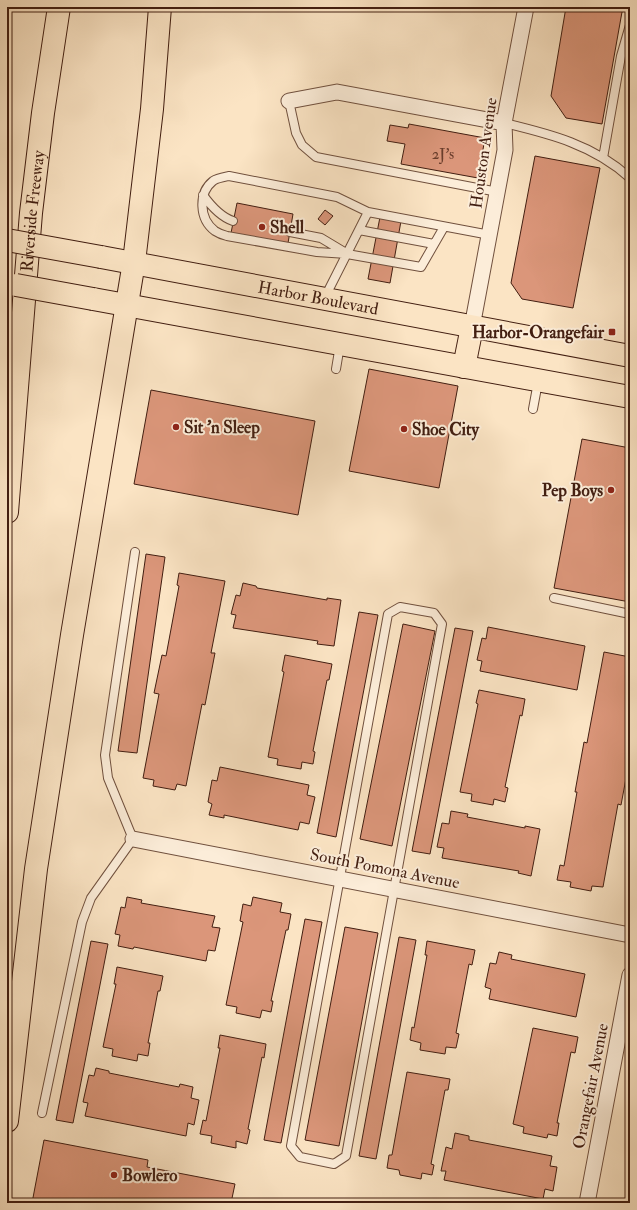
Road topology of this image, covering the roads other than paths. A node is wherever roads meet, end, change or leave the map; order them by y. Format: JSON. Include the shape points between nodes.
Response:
{"nodes":[{"id":1,"x":59,"y":7,"type":"edge"},
{"id":2,"x":160,"y":7,"type":"edge"},
{"id":3,"x":526,"y":7,"type":"edge"},
{"id":4,"x":630,"y":25,"type":"edge"},
{"id":5,"x":289,"y":102,"type":"joint"},
{"id":6,"x":504,"y":123,"type":"junction"},
{"id":7,"x":603,"y":158,"type":"junction"},
{"id":8,"x":630,"y":178,"type":"edge"},
{"id":9,"x":498,"y":192,"type":"junction"},
{"id":10,"x":203,"y":195,"type":"junction"},
{"id":11,"x":368,"y":212,"type":"junction"},
{"id":12,"x":233,"y":221,"type":"dead end"},
{"id":13,"x":444,"y":227,"type":"junction"},
{"id":14,"x":359,"y":230,"type":"junction"},
{"id":15,"x":290,"y":232,"type":"dead end"},
{"id":16,"x":490,"y":235,"type":"junction"},
{"id":17,"x":7,"y":240,"type":"edge"},
{"id":18,"x":434,"y":244,"type":"junction"},
{"id":19,"x":347,"y":254,"type":"junction"},
{"id":20,"x":134,"y":262,"type":"junction"},
{"id":21,"x":7,"y":284,"type":"edge"},
{"id":22,"x":324,"y":299,"type":"junction"},
{"id":23,"x":126,"y":305,"type":"junction"},
{"id":24,"x":472,"y":327,"type":"junction"},
{"id":25,"x":340,"y":344,"type":"junction"},
{"id":26,"x":630,"y":356,"type":"edge"},
{"id":27,"x":464,"y":367,"type":"junction"},
{"id":28,"x":336,"y":369,"type":"dead end"},
{"id":29,"x":538,"y":380,"type":"junction"},
{"id":30,"x":630,"y":397,"type":"edge"},
{"id":31,"x":533,"y":409,"type":"dead end"},
{"id":32,"x":7,"y":512,"type":"edge"},
{"id":33,"x":135,"y":552,"type":"dead end"},
{"id":34,"x":554,"y":598,"type":"dead end"},
{"id":35,"x":630,"y":614,"type":"edge"},
{"id":36,"x":133,"y":839,"type":"junction"},
{"id":37,"x":340,"y":879,"type":"junction"},
{"id":38,"x":394,"y":890,"type":"junction"},
{"id":39,"x":630,"y":935,"type":"edge"},
{"id":40,"x":630,"y":975,"type":"edge"},
{"id":41,"x":624,"y":1036,"type":"edge"},
{"id":42,"x":42,"y":1113,"type":"dead end"},
{"id":43,"x":7,"y":1121,"type":"edge"},
{"id":44,"x":587,"y":1203,"type":"edge"}],
"edges":[{"from":1,"to":32,"type":"main road","name":"Riverside Freeway","via":[[31,213]]},
{"from":2,"to":20,"type":"main road","via":[[152,109]]},
{"from":3,"to":6,"type":"street","name":"Houston Avenue"},
{"from":4,"to":7,"type":"lane"},
{"from":5,"to":6,"type":"street","via":[[337,92]]},
{"from":5,"to":9,"type":"lane","via":[[296,133],[302,145],[316,157]]},
{"from":6,"to":7,"type":"lane","via":[[556,136]]},
{"from":6,"to":9,"type":"street","name":"Houston Avenue","via":[[505,150]]},
{"from":7,"to":8,"type":"lane"},
{"from":9,"to":16,"type":"street","name":"Houston Avenue"},
{"from":10,"to":11,"type":"lane","via":[[214,180],[228,176],[338,197]]},
{"from":10,"to":12,"type":"lane","via":[[212,207]]},
{"from":10,"to":19,"type":"lane","via":[[201,202],[207,221],[215,231],[227,236],[317,252]]},
{"from":11,"to":13,"type":"lane"},
{"from":11,"to":14,"type":"lane"},
{"from":13,"to":16,"type":"lane"},
{"from":13,"to":18,"type":"lane"},
{"from":14,"to":18,"type":"lane"},
{"from":14,"to":19,"type":"lane"},
{"from":15,"to":19,"type":"lane","via":[[321,238]]},
{"from":16,"to":24,"type":"street","name":"Houston Avenue"},
{"from":17,"to":20,"type":"main road","name":"Harbor Boulevard","bridge":true},
{"from":18,"to":19,"type":"lane","via":[[421,267]]},
{"from":19,"to":22,"type":"lane"},
{"from":20,"to":22,"type":"main road","name":"Harbor Boulevard"},
{"from":20,"to":23,"type":"main road"},
{"from":21,"to":23,"type":"main road","bridge":true},
{"from":22,"to":24,"type":"main road","name":"Harbor Boulevard"},
{"from":23,"to":25,"type":"main road"},
{"from":23,"to":43,"type":"main road","via":[[36,869]]},
{"from":24,"to":26,"type":"main road","name":"Harbor Boulevard"},
{"from":24,"to":27,"type":"main road"},
{"from":25,"to":27,"type":"main road"},
{"from":25,"to":28,"type":"lane"},
{"from":27,"to":29,"type":"main road"},
{"from":29,"to":30,"type":"main road"},
{"from":29,"to":31,"type":"lane"},
{"from":33,"to":36,"type":"lane","via":[[105,755],[108,778]]},
{"from":34,"to":35,"type":"lane"},
{"from":36,"to":37,"type":"street","name":"South Pomona Avenue"},
{"from":36,"to":42,"type":"lane","via":[[91,898],[82,922]]},
{"from":37,"to":38,"type":"street","name":"South Pomona Avenue"},
{"from":37,"to":38,"type":"lane","via":[[388,614],[400,607],[434,613],[442,624]]},
{"from":37,"to":38,"type":"lane","via":[[291,1146],[300,1158],[334,1164],[346,1156]]},
{"from":38,"to":39,"type":"street","name":"South Pomona Avenue"},
{"from":40,"to":41,"type":"street","name":"Orangefair Avenue"},
{"from":41,"to":44,"type":"street","name":"Orangefair Avenue"}]}
